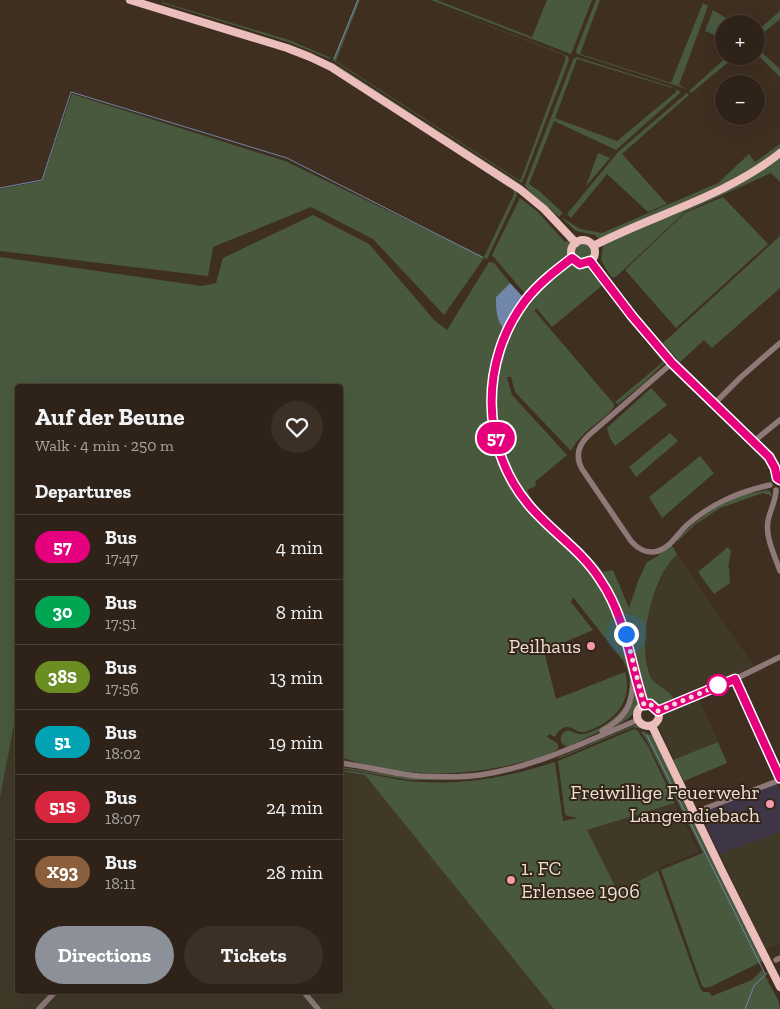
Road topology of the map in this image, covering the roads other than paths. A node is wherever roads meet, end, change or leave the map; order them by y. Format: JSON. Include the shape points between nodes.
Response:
{"nodes":[{"id":1,"x":130,"y":0,"type":"edge"},
{"id":2,"x":780,"y":153,"type":"edge"},
{"id":3,"x":576,"y":243,"type":"junction"},
{"id":4,"x":593,"y":246,"type":"junction"},
{"id":5,"x":572,"y":258,"type":"junction"},
{"id":6,"x":590,"y":261,"type":"junction"},
{"id":7,"x":780,"y":343,"type":"edge"},
{"id":8,"x":672,"y":363,"type":"junction"},
{"id":9,"x":714,"y":404,"type":"junction"},
{"id":10,"x":780,"y":420,"type":"edge"},
{"id":11,"x":753,"y":442,"type":"junction"},
{"id":12,"x":778,"y":479,"type":"edge"},
{"id":13,"x":770,"y":485,"type":"junction"},
{"id":14,"x":778,"y":489,"type":"edge"},
{"id":15,"x":780,"y":571,"type":"edge"},
{"id":16,"x":780,"y":657,"type":"edge"},
{"id":17,"x":634,"y":668,"type":"junction"},
{"id":18,"x":735,"y":679,"type":"junction"},
{"id":19,"x":644,"y":705,"type":"junction"},
{"id":20,"x":658,"y":711,"type":"junction"},
{"id":21,"x":638,"y":720,"type":"junction"},
{"id":22,"x":652,"y":726,"type":"junction"},
{"id":23,"x":584,"y":743,"type":"junction"},
{"id":24,"x":343,"y":764,"type":"edge"},
{"id":25,"x":780,"y":779,"type":"edge"},
{"id":26,"x":701,"y":810,"type":"dead end"},
{"id":27,"x":773,"y":973,"type":"junction"},
{"id":28,"x":780,"y":987,"type":"edge"},
{"id":29,"x":780,"y":991,"type":"edge"},
{"id":30,"x":53,"y":994,"type":"edge"},
{"id":31,"x":306,"y":994,"type":"edge"},
{"id":32,"x":39,"y":1009,"type":"edge"},
{"id":33,"x":318,"y":1009,"type":"edge"}],
"edges":[{"from":1,"to":3,"type":"main road","via":[[287,48],[331,67],[521,190]]},
{"from":2,"to":4,"type":"main road","via":[[732,184]]},
{"from":3,"to":4,"type":"main road","via":[[587,241]]},
{"from":3,"to":5,"type":"main road","via":[[571,250]]},
{"from":4,"to":6,"type":"main road","via":[[594,256]]},
{"from":5,"to":6,"type":"main road","via":[[580,264]]},
{"from":5,"to":17,"type":"main road","via":[[534,290],[507,331],[492,378],[494,429],[504,463],[524,499],[583,556],[602,582],[626,634]]},
{"from":6,"to":8,"type":"street"},
{"from":7,"to":9,"type":"street"},
{"from":8,"to":9,"type":"street"},
{"from":8,"to":13,"type":"street","via":[[589,434],[578,449],[582,469],[631,541],[642,550],[660,550],[718,502]]},
{"from":9,"to":11,"type":"street"},
{"from":10,"to":11,"type":"street"},
{"from":11,"to":12,"type":"street","via":[[769,457]]},
{"from":12,"to":13,"type":"street","via":[[772,480]]},
{"from":13,"to":14,"type":"street"},
{"from":14,"to":15,"type":"street","via":[[768,527]]},
{"from":16,"to":18,"type":"street"},
{"from":17,"to":19,"type":"main road"},
{"from":17,"to":23,"type":"street","via":[[633,694],[624,715]]},
{"from":18,"to":20,"type":"street"},
{"from":18,"to":25,"type":"street"},
{"from":19,"to":20,"type":"main road","via":[[650,704]]},
{"from":19,"to":21,"type":"main road","via":[[637,713]]},
{"from":20,"to":22,"type":"main road","via":[[658,721]]},
{"from":21,"to":22,"type":"main road","via":[[642,725]]},
{"from":21,"to":23,"type":"street"},
{"from":22,"to":27,"type":"main road"},
{"from":23,"to":24,"type":"street","via":[[534,762],[474,776],[404,774]]},
{"from":25,"to":26,"type":"street"},
{"from":27,"to":28,"type":"main road"},
{"from":27,"to":29,"type":"main road"},
{"from":30,"to":32,"type":"street"},
{"from":31,"to":33,"type":"street"}]}
